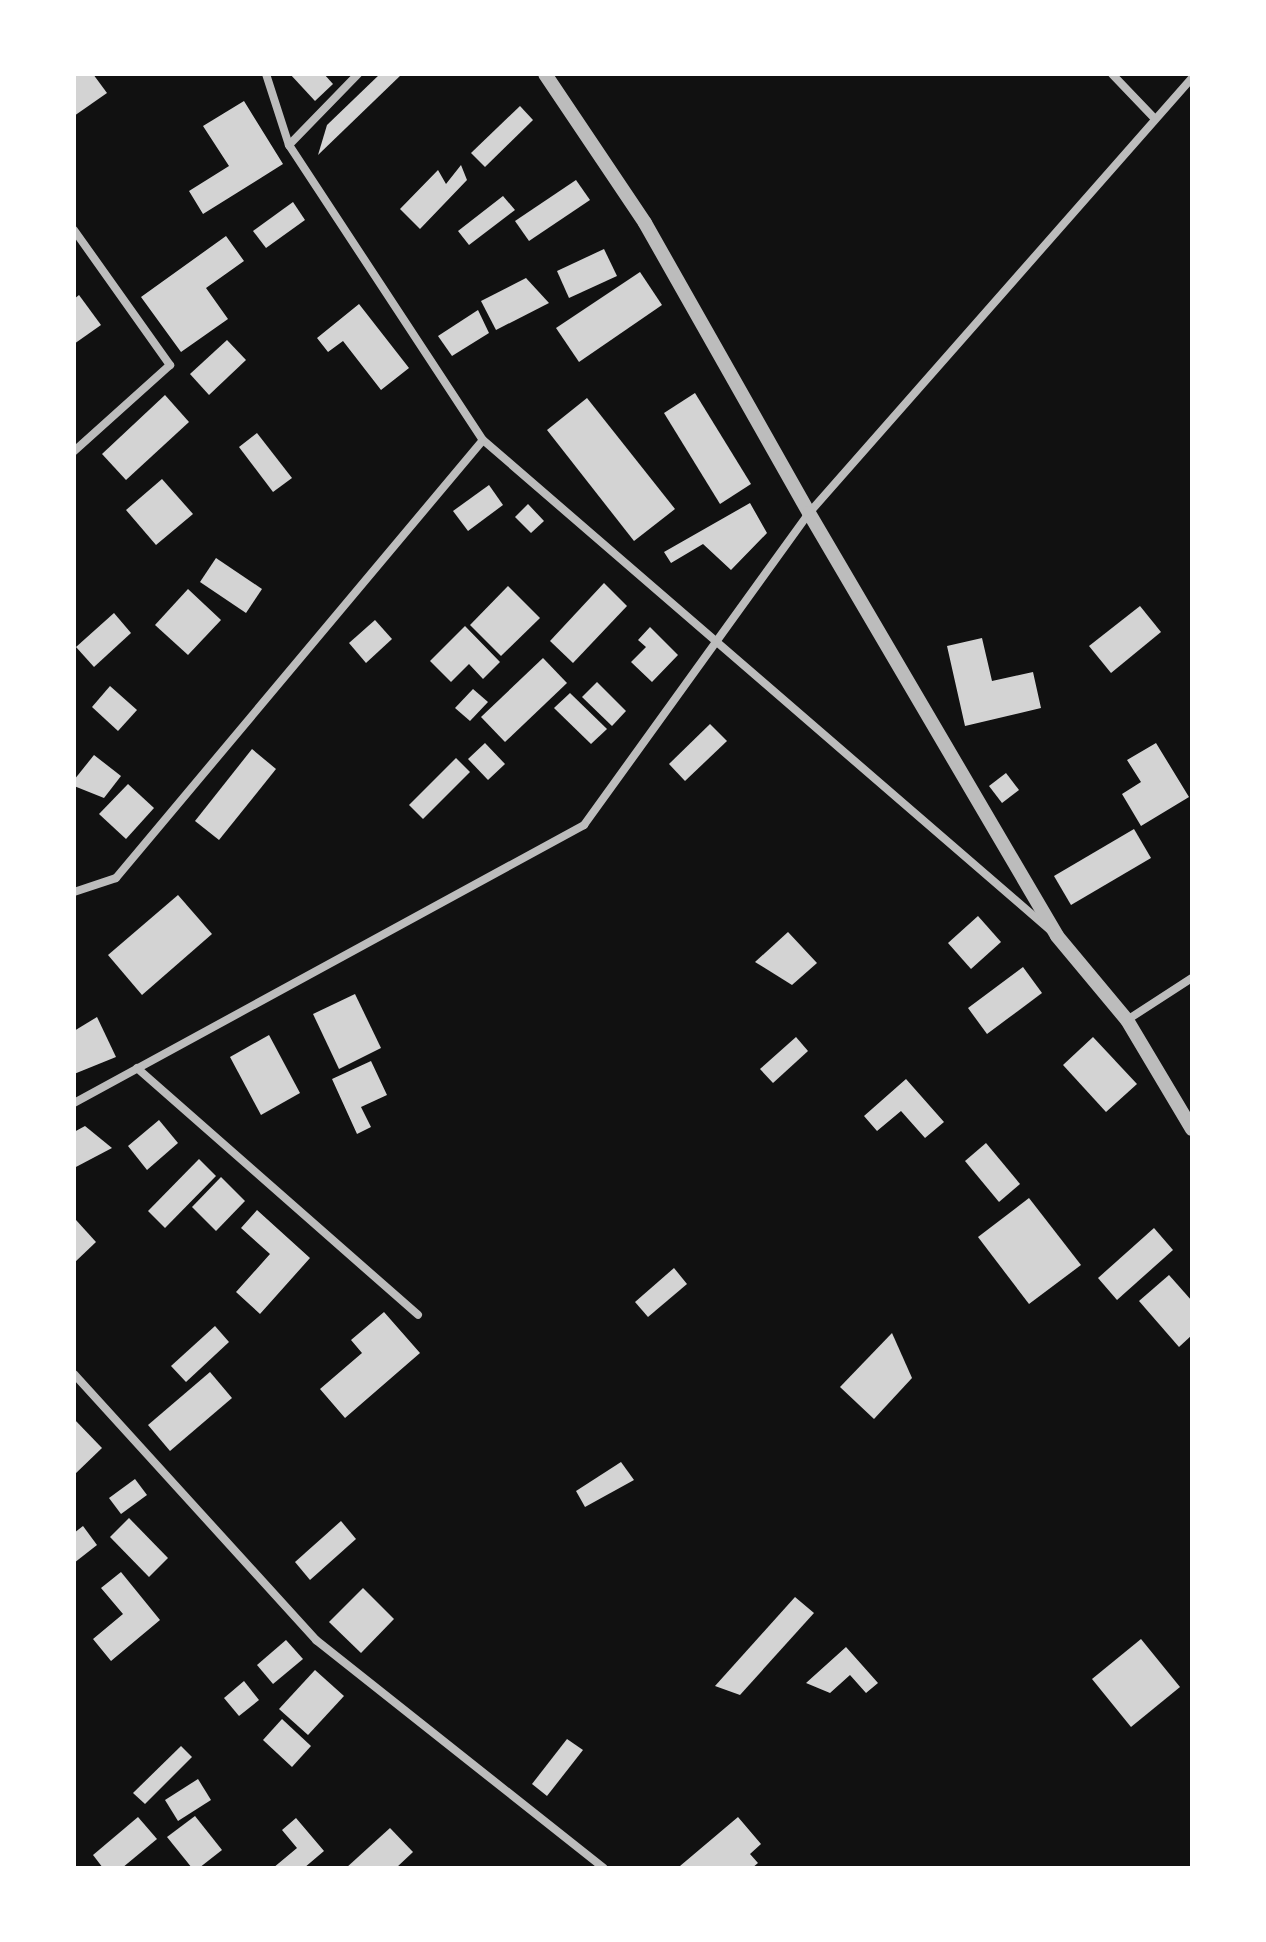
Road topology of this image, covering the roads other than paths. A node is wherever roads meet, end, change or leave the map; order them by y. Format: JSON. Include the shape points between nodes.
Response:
{"nodes":[{"id":1,"x":266,"y":74,"type":"edge"},
{"id":2,"x":358,"y":74,"type":"edge"},
{"id":3,"x":545,"y":74,"type":"edge"},
{"id":4,"x":1112,"y":74,"type":"edge"},
{"id":5,"x":1192,"y":78,"type":"edge"},
{"id":6,"x":1155,"y":119,"type":"junction"},
{"id":7,"x":289,"y":145,"type":"junction"},
{"id":8,"x":74,"y":230,"type":"edge"},
{"id":9,"x":483,"y":440,"type":"junction"},
{"id":10,"x":74,"y":451,"type":"edge"},
{"id":11,"x":809,"y":513,"type":"junction"},
{"id":12,"x":715,"y":644,"type":"junction"},
{"id":13,"x":74,"y":892,"type":"edge"},
{"id":14,"x":1057,"y":936,"type":"junction"},
{"id":15,"x":1192,"y":978,"type":"edge"},
{"id":16,"x":1127,"y":1020,"type":"junction"},
{"id":17,"x":137,"y":1068,"type":"junction"},
{"id":18,"x":74,"y":1103,"type":"edge"},
{"id":19,"x":1192,"y":1129,"type":"edge"},
{"id":20,"x":418,"y":1315,"type":"dead end"},
{"id":21,"x":74,"y":1374,"type":"edge"},
{"id":22,"x":604,"y":1868,"type":"edge"}],
"edges":[{"from":1,"to":7,"type":"street"},
{"from":2,"to":7,"type":"street"},
{"from":3,"to":11,"type":"street","via":[[645,223]]},
{"from":4,"to":6,"type":"street"},
{"from":5,"to":6,"type":"street"},
{"from":6,"to":11,"type":"street"},
{"from":7,"to":9,"type":"street"},
{"from":8,"to":10,"type":"street","via":[[170,365]]},
{"from":9,"to":12,"type":"street"},
{"from":9,"to":13,"type":"street","via":[[116,878]]},
{"from":11,"to":12,"type":"street"},
{"from":11,"to":14,"type":"street"},
{"from":12,"to":14,"type":"street"},
{"from":12,"to":17,"type":"street","via":[[584,825]]},
{"from":14,"to":16,"type":"street"},
{"from":15,"to":16,"type":"street"},
{"from":16,"to":19,"type":"street"},
{"from":17,"to":18,"type":"street"},
{"from":17,"to":20,"type":"street"},
{"from":21,"to":22,"type":"street","via":[[316,1640]]}]}
